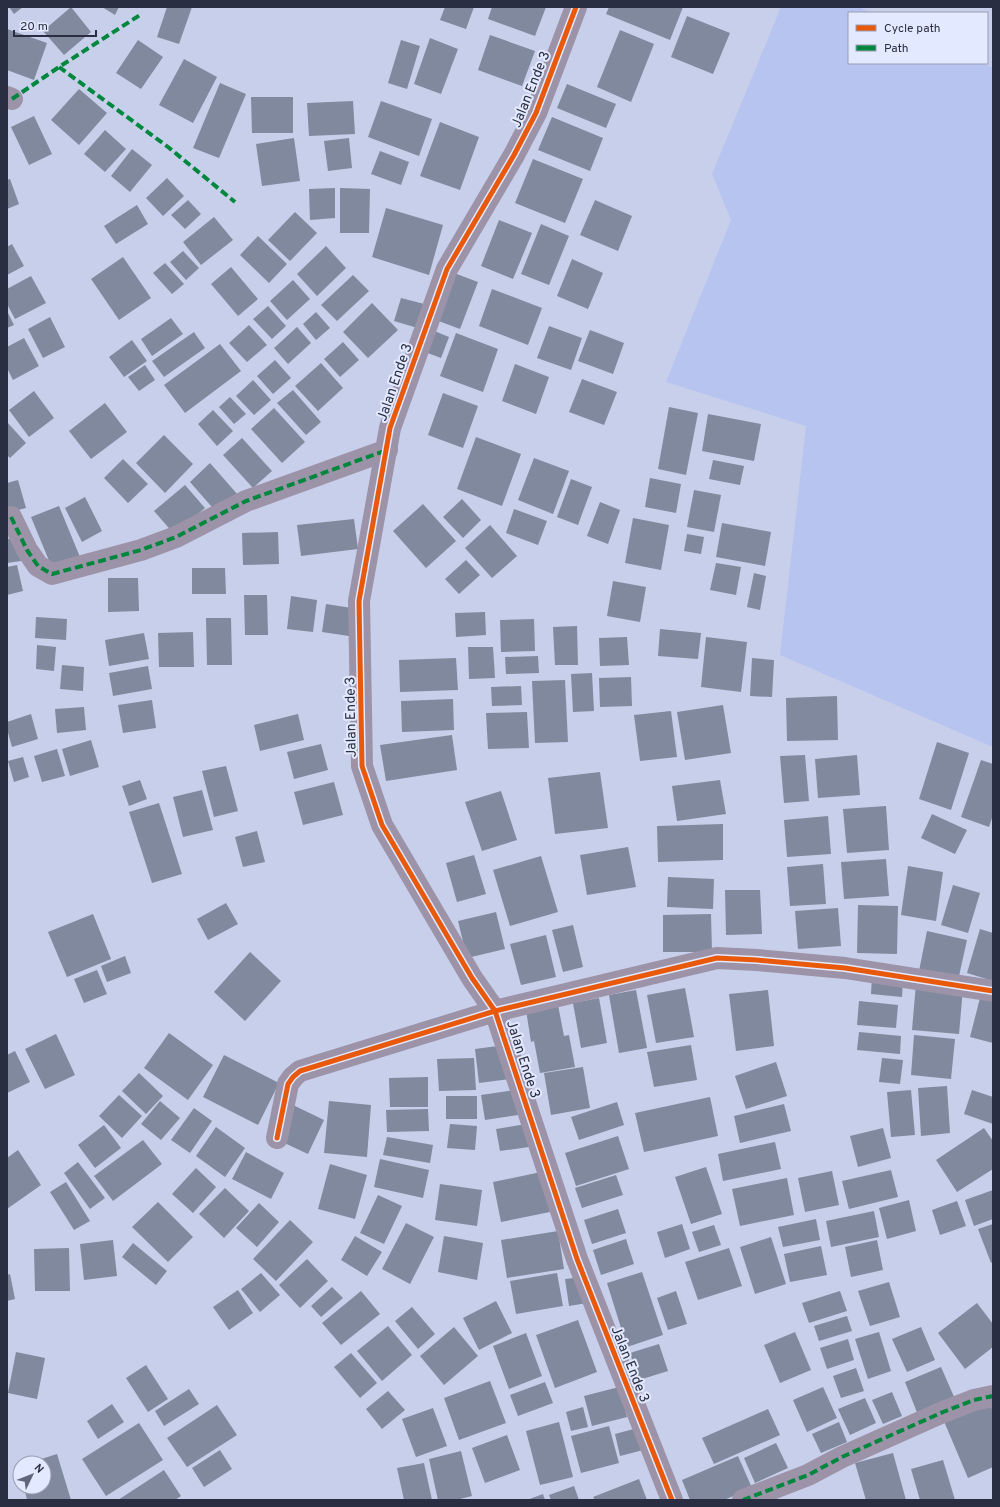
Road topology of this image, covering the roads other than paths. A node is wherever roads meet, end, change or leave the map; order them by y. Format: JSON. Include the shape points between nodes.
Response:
{"nodes":[{"id":1,"x":576,"y":7,"type":"edge"},
{"id":2,"x":387,"y":450,"type":"junction"},
{"id":3,"x":11,"y":517,"type":"dead end"},
{"id":4,"x":993,"y":991,"type":"edge"},
{"id":5,"x":495,"y":1011,"type":"junction"},
{"id":6,"x":277,"y":1138,"type":"dead end"},
{"id":7,"x":993,"y":1396,"type":"edge"},
{"id":8,"x":672,"y":1500,"type":"edge"},
{"id":9,"x":743,"y":1500,"type":"edge"}],
"edges":[{"from":1,"to":2,"type":"street","name":"Jalan Ende 3","via":[[536,113],[447,270],[390,428]]},
{"from":2,"to":3,"type":"street","via":[[246,501],[176,537],[141,550],[52,574],[38,566]]},
{"from":2,"to":5,"type":"street","name":"Jalan Ende 3","via":[[359,601],[362,766],[382,825],[472,978]]},
{"from":4,"to":5,"type":"street","via":[[844,968],[717,958]]},
{"from":5,"to":6,"type":"street","via":[[300,1071],[288,1084]]},
{"from":5,"to":8,"type":"street","name":"Jalan Ende 3","via":[[577,1259]]},
{"from":7,"to":9,"type":"street","via":[[943,1412],[808,1475]]}]}
